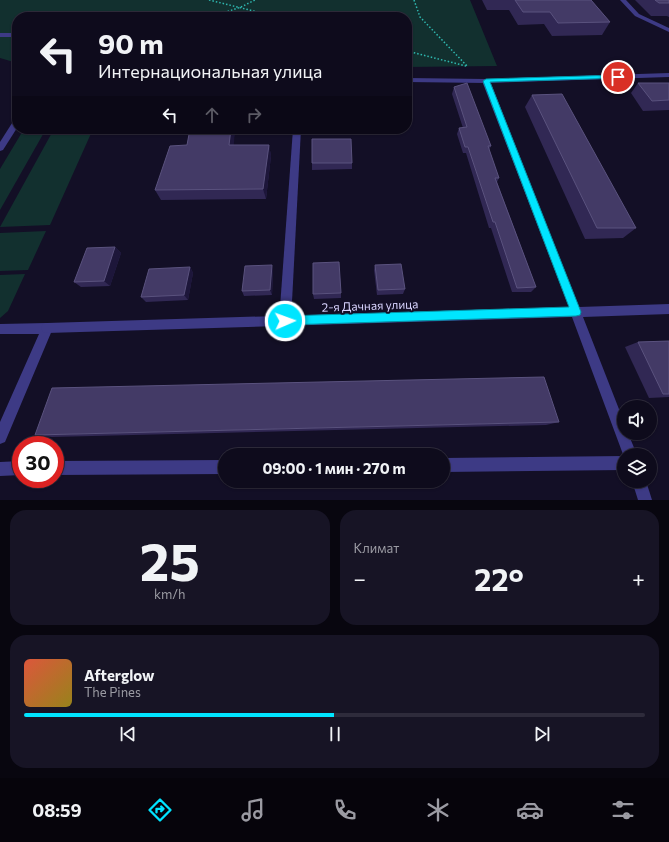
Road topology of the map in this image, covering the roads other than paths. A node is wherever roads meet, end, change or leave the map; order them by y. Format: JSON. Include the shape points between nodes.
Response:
{"nodes":[{"id":1,"x":623,"y":0,"type":"edge"},
{"id":2,"x":669,"y":30,"type":"edge"},
{"id":3,"x":0,"y":35,"type":"edge"},
{"id":4,"x":12,"y":35,"type":"edge"},
{"id":5,"x":669,"y":75,"type":"edge"},
{"id":6,"x":412,"y":80,"type":"edge"},
{"id":7,"x":486,"y":81,"type":"junction"},
{"id":8,"x":12,"y":130,"type":"edge"},
{"id":9,"x":297,"y":134,"type":"edge"},
{"id":10,"x":0,"y":148,"type":"edge"},
{"id":11,"x":669,"y":309,"type":"edge"},
{"id":12,"x":576,"y":312,"type":"junction"},
{"id":13,"x":285,"y":321,"type":"junction"},
{"id":14,"x":47,"y":328,"type":"junction"},
{"id":15,"x":0,"y":329,"type":"edge"},
{"id":16,"x":0,"y":437,"type":"edge"},
{"id":17,"x":627,"y":448,"type":"edge"},
{"id":18,"x":617,"y":463,"type":"edge"},
{"id":19,"x":450,"y":465,"type":"edge"},
{"id":20,"x":218,"y":466,"type":"edge"},
{"id":21,"x":12,"y":468,"type":"edge"},
{"id":22,"x":64,"y":468,"type":"edge"},
{"id":23,"x":0,"y":469,"type":"edge"},
{"id":24,"x":641,"y":488,"type":"edge"},
{"id":25,"x":645,"y":500,"type":"edge"}],
"edges":[{"from":1,"to":2,"type":"street","via":[[636,14]]},
{"from":3,"to":4,"type":"street"},
{"from":5,"to":7,"type":"street"},
{"from":6,"to":7,"type":"street"},
{"from":7,"to":12,"type":"street"},
{"from":8,"to":10,"type":"street"},
{"from":9,"to":13,"type":"street"},
{"from":11,"to":12,"type":"street","name":"2-я Дачная улица"},
{"from":12,"to":13,"type":"street","name":"2-я Дачная улица"},
{"from":12,"to":17,"type":"street"},
{"from":13,"to":14,"type":"street","name":"2-я Дачная улица"},
{"from":14,"to":15,"type":"street","name":"2-я Дачная улица"},
{"from":14,"to":16,"type":"street"},
{"from":18,"to":19,"type":"street"},
{"from":20,"to":22,"type":"street"},
{"from":21,"to":23,"type":"street"},
{"from":24,"to":25,"type":"street"}]}
